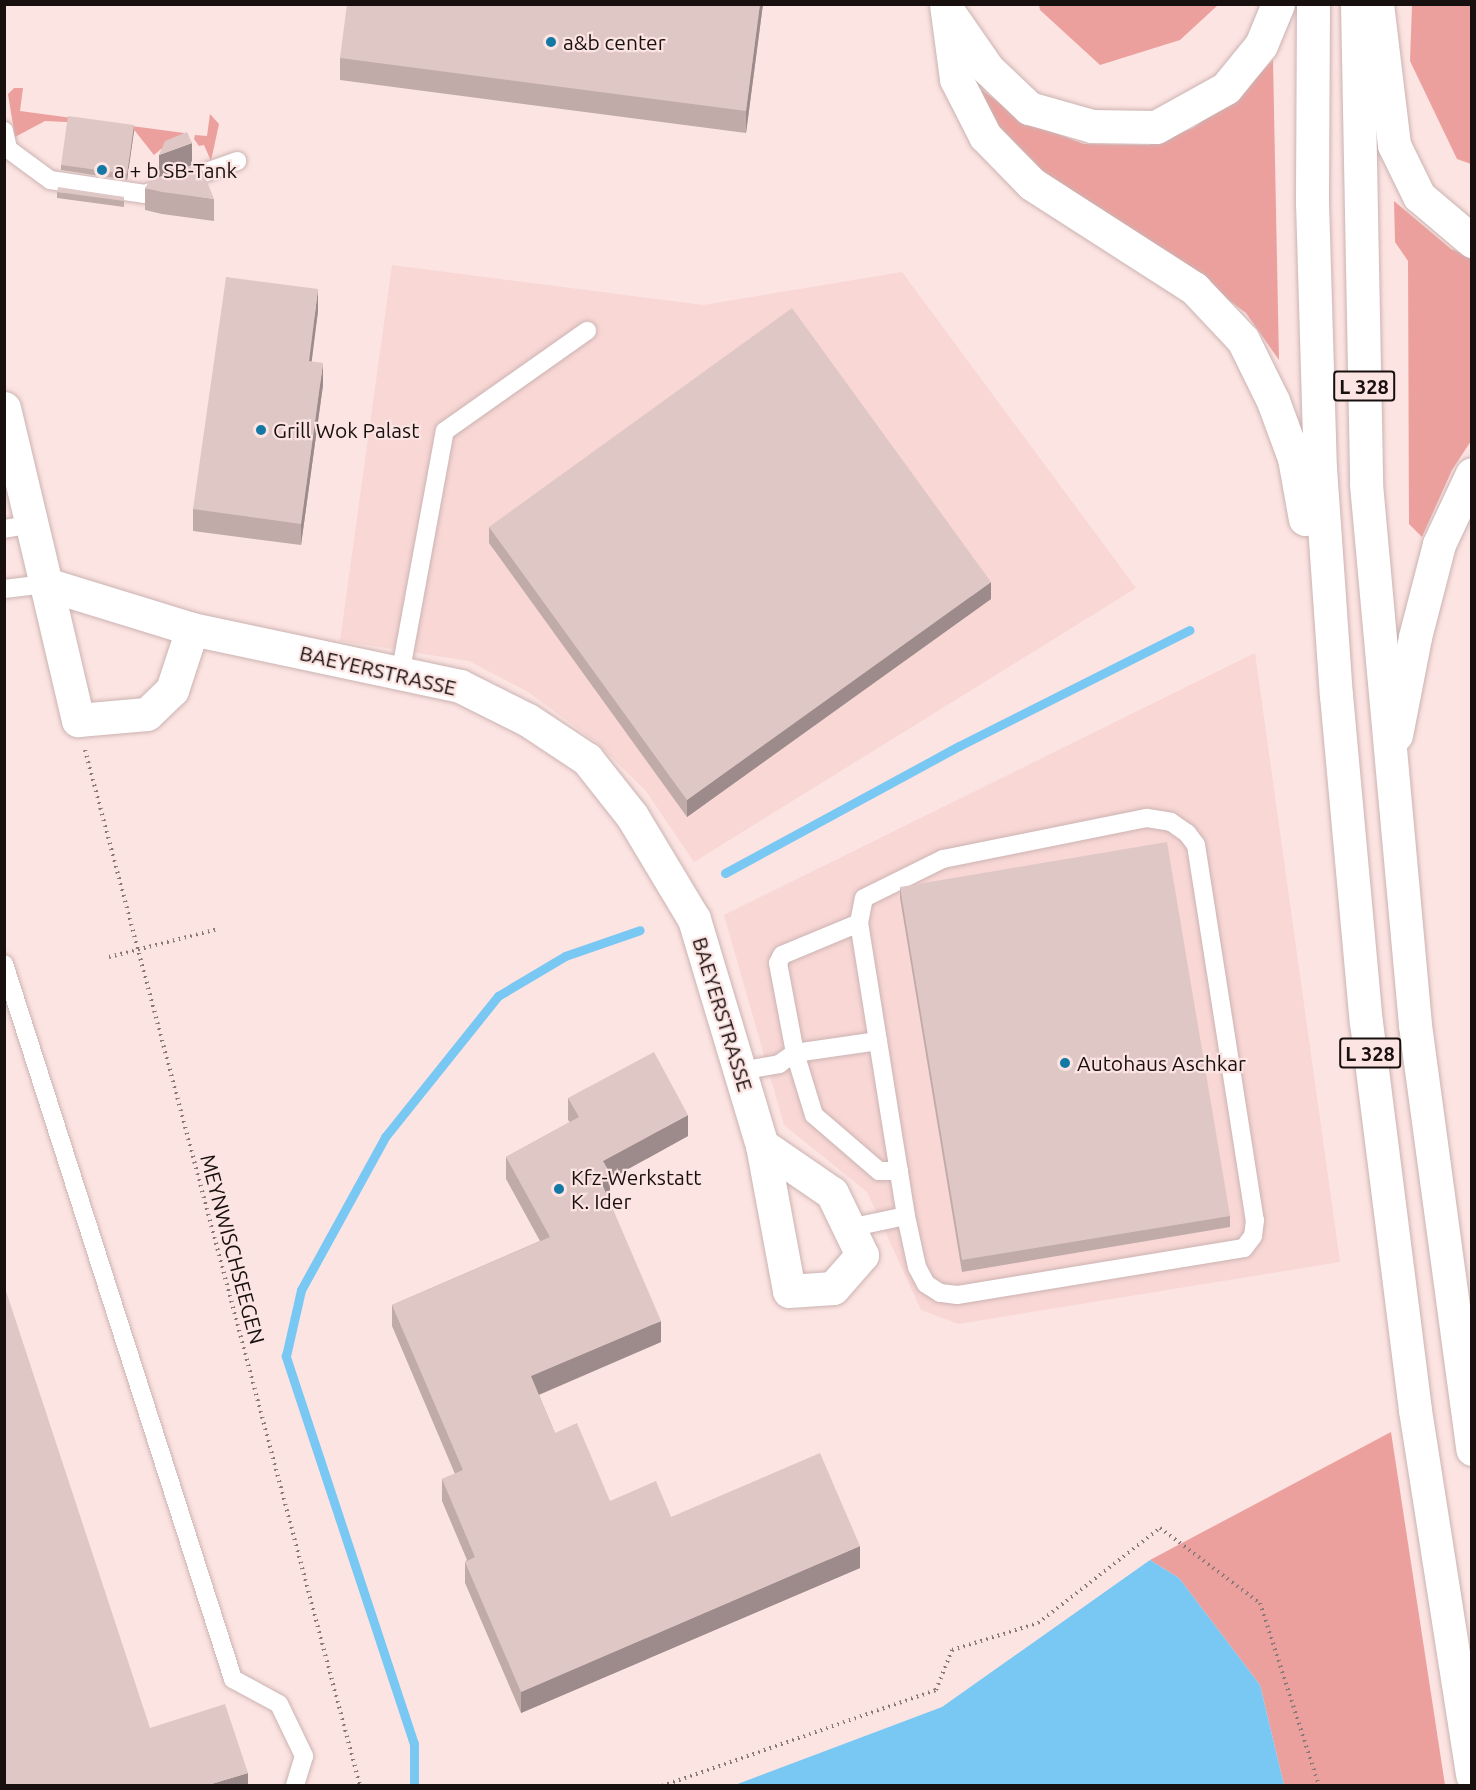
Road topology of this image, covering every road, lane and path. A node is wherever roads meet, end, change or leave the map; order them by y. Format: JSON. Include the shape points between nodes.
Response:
{"nodes":[{"id":1,"x":1278,"y":4,"type":"edge"},
{"id":2,"x":1313,"y":4,"type":"edge"},
{"id":3,"x":1357,"y":4,"type":"edge"},
{"id":4,"x":1377,"y":4,"type":"edge"},
{"id":5,"x":946,"y":6,"type":"edge"},
{"id":6,"x":6,"y":143,"type":"edge"},
{"id":7,"x":237,"y":161,"type":"dead end"},
{"id":8,"x":1472,"y":241,"type":"edge"},
{"id":9,"x":586,"y":331,"type":"dead end"},
{"id":10,"x":4,"y":408,"type":"edge"},
{"id":11,"x":1472,"y":474,"type":"edge"},
{"id":12,"x":18,"y":526,"type":"edge"},
{"id":13,"x":46,"y":584,"type":"junction"},
{"id":14,"x":4,"y":589,"type":"edge"},
{"id":15,"x":192,"y":629,"type":"junction"},
{"id":16,"x":400,"y":675,"type":"junction"},
{"id":17,"x":1336,"y":695,"type":"junction"},
{"id":18,"x":78,"y":720,"type":"junction"},
{"id":19,"x":1389,"y":766,"type":"junction"},
{"id":20,"x":859,"y":923,"type":"junction"},
{"id":21,"x":218,"y":929,"type":"dead end"},
{"id":22,"x":138,"y":951,"type":"junction"},
{"id":23,"x":109,"y":957,"type":"dead end"},
{"id":24,"x":4,"y":964,"type":"edge"},
{"id":25,"x":878,"y":1041,"type":"junction"},
{"id":26,"x":795,"y":1053,"type":"junction"},
{"id":27,"x":740,"y":1071,"type":"junction"},
{"id":28,"x":762,"y":1145,"type":"junction"},
{"id":29,"x":899,"y":1171,"type":"junction"},
{"id":30,"x":906,"y":1216,"type":"junction"},
{"id":31,"x":849,"y":1228,"type":"junction"},
{"id":32,"x":1472,"y":1449,"type":"edge"},
{"id":33,"x":1472,"y":1775,"type":"edge"},
{"id":34,"x":295,"y":1785,"type":"edge"},
{"id":35,"x":360,"y":1785,"type":"edge"},
{"id":36,"x":662,"y":1785,"type":"edge"},
{"id":37,"x":1319,"y":1785,"type":"edge"}],
"edges":[{"from":1,"to":5,"type":"main road","via":[[1261,45],[1226,88],[1156,127],[1092,126],[1029,108],[988,69]]},
{"from":2,"to":17,"type":"main road","number":"L 328","via":[[1312,201],[1320,468]]},
{"from":3,"to":19,"type":"main road","number":"L 328","via":[[1366,484]]},
{"from":4,"to":8,"type":"main road","via":[[1394,146],[1419,196]]},
{"from":5,"to":17,"type":"main road","via":[[956,79],[985,136],[1032,184],[1194,288],[1243,340],[1273,401],[1294,458]]},
{"from":6,"to":7,"type":"lane","via":[[50,180],[145,194]]},
{"from":9,"to":16,"type":"lane","via":[[445,431]]},
{"from":10,"to":12,"type":"main road"},
{"from":11,"to":19,"type":"main road","via":[[1439,544]]},
{"from":12,"to":13,"type":"main road"},
{"from":13,"to":14,"type":"lane"},
{"from":13,"to":15,"type":"main road","name":"BAEYERSTRASSE"},
{"from":13,"to":18,"type":"main road"},
{"from":15,"to":16,"type":"main road","name":"BAEYERSTRASSE"},
{"from":15,"to":18,"type":"main road","via":[[172,690],[147,714]]},
{"from":16,"to":27,"type":"main road","name":"BAEYERSTRASSE","via":[[460,686],[528,720],[587,759],[632,816],[694,919]]},
{"from":17,"to":33,"type":"main road","number":"L 328","via":[[1371,1068],[1415,1410]]},
{"from":18,"to":22,"type":"path","name":"MEYNWISCHSEEGEN"},
{"from":19,"to":32,"type":"main road","number":"L 328","via":[[1417,1037]]},
{"from":20,"to":25,"type":"lane"},
{"from":20,"to":26,"type":"lane","via":[[782,955],[778,963]]},
{"from":20,"to":30,"type":"lane","via":[[864,898],[942,859],[1147,818],[1171,822],[1187,833],[1196,845],[1255,1220],[1253,1236],[1244,1248],[957,1295],[940,1293],[926,1284],[917,1267]]},
{"from":21,"to":22,"type":"path"},
{"from":22,"to":23,"type":"path"},
{"from":22,"to":35,"type":"path","name":"MEYNWISCHSEEGEN"},
{"from":24,"to":34,"type":"lane","via":[[233,1679],[279,1704],[304,1756]]},
{"from":25,"to":26,"type":"lane"},
{"from":25,"to":29,"type":"lane"},
{"from":26,"to":27,"type":"lane","via":[[779,1064]]},
{"from":26,"to":29,"type":"lane","via":[[814,1115],[879,1171]]},
{"from":27,"to":28,"type":"main road","name":"BAEYERSTRASSE"},
{"from":28,"to":31,"type":"main road","name":"BAEYERSTRASSE","via":[[832,1193]]},
{"from":28,"to":31,"type":"main road","name":"BAEYERSTRASSE","via":[[789,1292],[833,1288],[862,1255]]},
{"from":29,"to":30,"type":"lane"},
{"from":30,"to":31,"type":"lane"},
{"from":36,"to":37,"type":"path","via":[[936,1690],[952,1650],[1038,1623],[1161,1528],[1260,1604]]}]}
